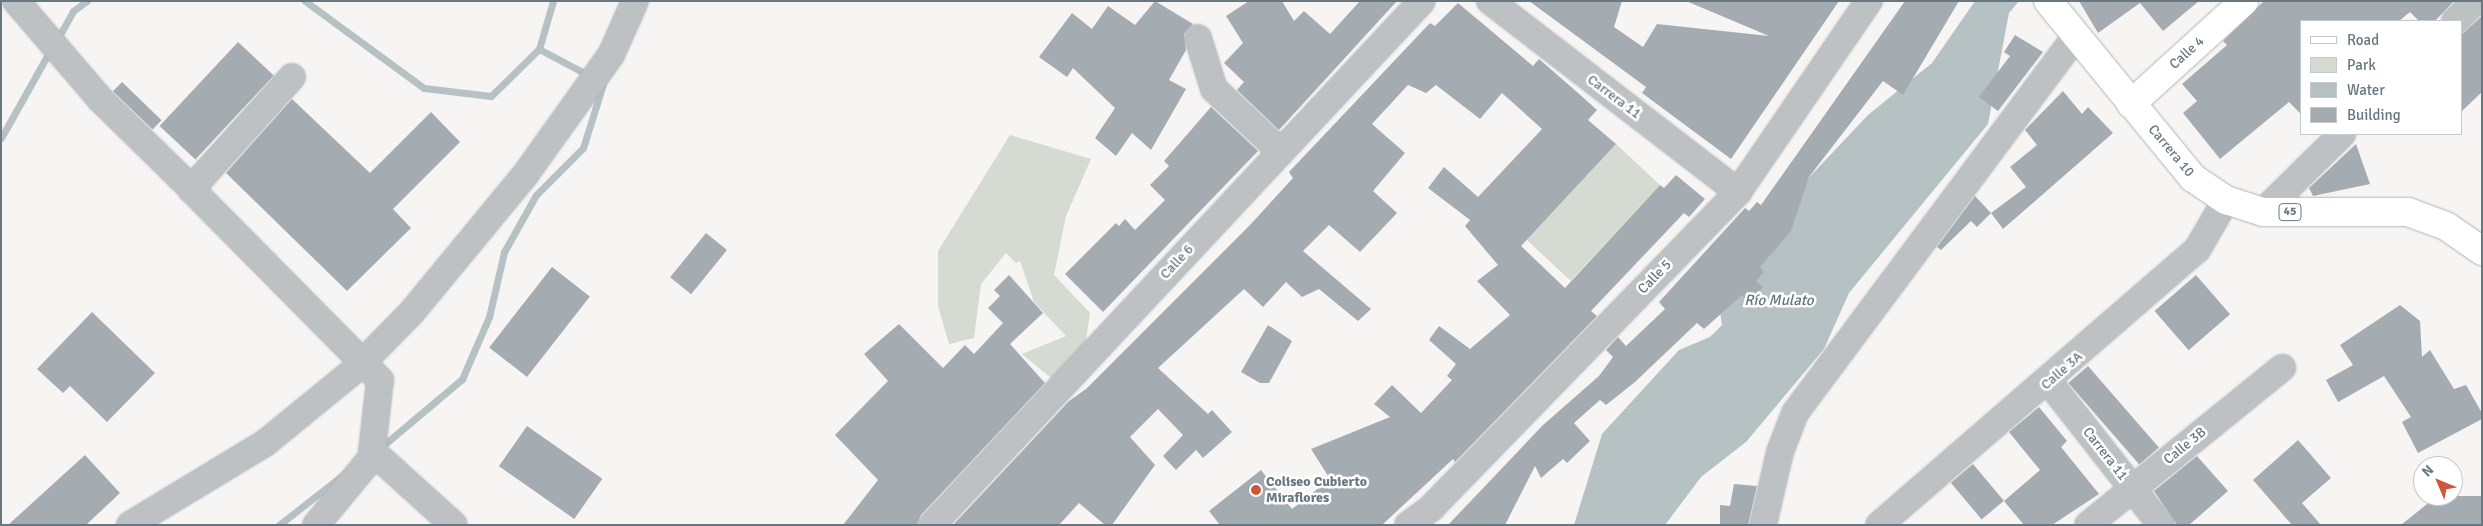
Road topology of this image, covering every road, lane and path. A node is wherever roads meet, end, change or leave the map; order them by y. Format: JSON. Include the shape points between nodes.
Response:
{"nodes":[{"id":1,"x":16,"y":1,"type":"edge"},
{"id":2,"x":634,"y":1,"type":"edge"},
{"id":3,"x":1422,"y":1,"type":"edge"},
{"id":4,"x":1490,"y":1,"type":"edge"},
{"id":5,"x":1869,"y":1,"type":"edge"},
{"id":6,"x":2244,"y":1,"type":"edge"},
{"id":7,"x":2476,"y":1,"type":"edge"},
{"id":8,"x":2049,"y":3,"type":"edge"},
{"id":9,"x":2456,"y":20,"type":"edge"},
{"id":10,"x":2075,"y":37,"type":"junction"},
{"id":11,"x":1198,"y":38,"type":"dead end"},
{"id":12,"x":292,"y":77,"type":"dead end"},
{"id":13,"x":2131,"y":104,"type":"junction"},
{"id":14,"x":2341,"y":135,"type":"edge"},
{"id":15,"x":1280,"y":151,"type":"junction"},
{"id":16,"x":190,"y":186,"type":"junction"},
{"id":17,"x":1738,"y":192,"type":"junction"},
{"id":18,"x":2226,"y":200,"type":"junction"},
{"id":19,"x":2263,"y":212,"type":"junction"},
{"id":20,"x":2482,"y":251,"type":"edge"},
{"id":21,"x":363,"y":361,"type":"junction"},
{"id":22,"x":2282,"y":368,"type":"dead end"},
{"id":23,"x":2049,"y":382,"type":"junction"},
{"id":24,"x":374,"y":455,"type":"junction"},
{"id":25,"x":2132,"y":489,"type":"junction"},
{"id":26,"x":130,"y":525,"type":"edge"},
{"id":27,"x":316,"y":525,"type":"edge"},
{"id":28,"x":454,"y":525,"type":"edge"},
{"id":29,"x":932,"y":525,"type":"edge"},
{"id":30,"x":1408,"y":525,"type":"edge"},
{"id":31,"x":1763,"y":525,"type":"edge"},
{"id":32,"x":1879,"y":525,"type":"edge"},
{"id":33,"x":2088,"y":525,"type":"edge"},
{"id":34,"x":2161,"y":525,"type":"edge"}],
"edges":[{"from":1,"to":16,"type":"street","via":[[100,99]]},
{"from":2,"to":21,"type":"street","via":[[611,55],[525,175],[412,312]]},
{"from":3,"to":15,"type":"street","name":"Calle 6"},
{"from":4,"to":17,"type":"street","name":"Carrera 11"},
{"from":5,"to":17,"type":"street","name":"Calle 5"},
{"from":6,"to":13,"type":"main road","name":"Calle 4"},
{"from":7,"to":9,"type":"street"},
{"from":8,"to":10,"type":"main road","name":"Carrera 10"},
{"from":10,"to":13,"type":"main road","name":"Carrera 10"},
{"from":10,"to":31,"type":"street","via":[[1795,413],[1780,452]]},
{"from":11,"to":15,"type":"street","via":[[1214,89]]},
{"from":12,"to":16,"type":"street"},
{"from":13,"to":18,"type":"main road","name":"Carrera 10","number":"45","via":[[2192,178]]},
{"from":14,"to":19,"type":"street"},
{"from":15,"to":29,"type":"street","name":"Calle 6"},
{"from":16,"to":21,"type":"street"},
{"from":17,"to":30,"type":"street","name":"Calle 5","via":[[1431,508]]},
{"from":18,"to":19,"type":"main road","name":"Carrera 10","number":"45"},
{"from":18,"to":23,"type":"street","name":"Calle 3A","via":[[2197,250]]},
{"from":19,"to":20,"type":"main road","name":"Carrera 10","number":"45","via":[[2408,212],[2446,226]]},
{"from":21,"to":24,"type":"street","via":[[382,387],[370,446]]},
{"from":21,"to":26,"type":"street","via":[[264,444]]},
{"from":22,"to":25,"type":"street","name":"Calle 3B"},
{"from":23,"to":25,"type":"street","name":"Carrera 11"},
{"from":23,"to":32,"type":"street","name":"Calle 3A"},
{"from":24,"to":27,"type":"street"},
{"from":24,"to":28,"type":"street"},
{"from":25,"to":33,"type":"street","name":"Calle 3B"},
{"from":25,"to":34,"type":"street","name":"Carrera 11"}]}
